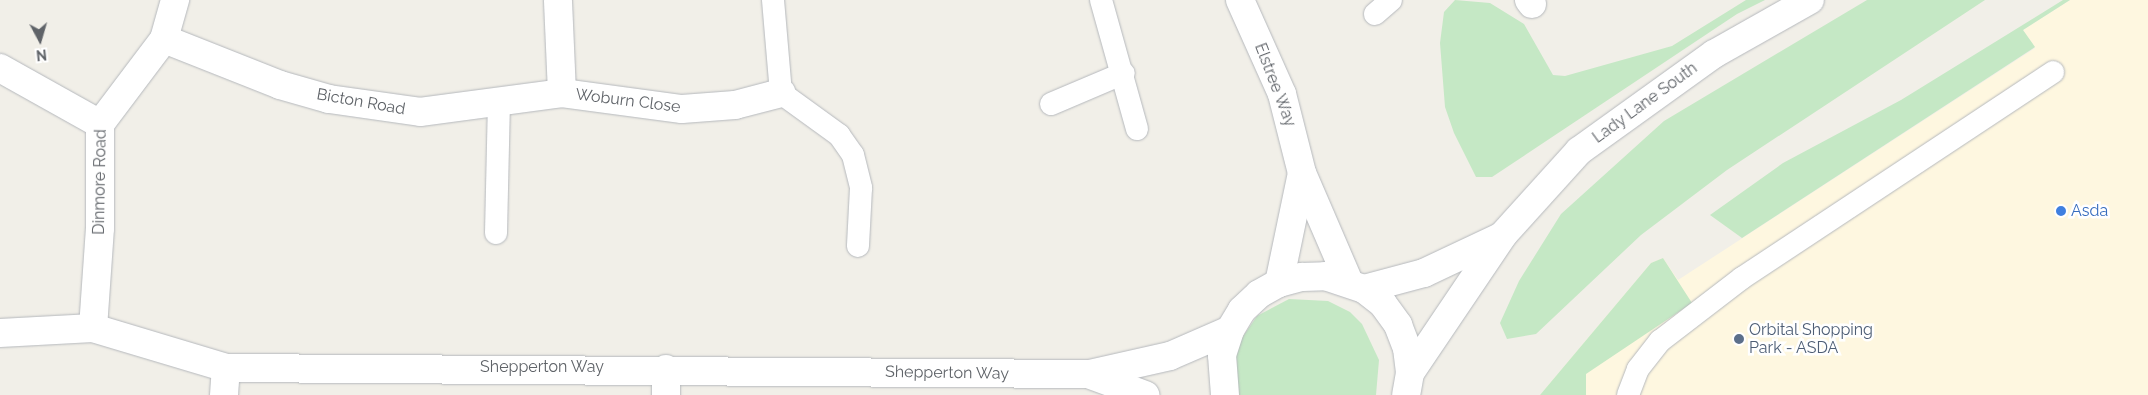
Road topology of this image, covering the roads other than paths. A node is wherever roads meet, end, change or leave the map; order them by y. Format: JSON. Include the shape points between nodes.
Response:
{"nodes":[{"id":1,"x":175,"y":0,"type":"edge"},
{"id":2,"x":558,"y":0,"type":"edge"},
{"id":3,"x":773,"y":0,"type":"edge"},
{"id":4,"x":1101,"y":0,"type":"edge"},
{"id":5,"x":1240,"y":0,"type":"edge"},
{"id":6,"x":1810,"y":0,"type":"edge"},
{"id":7,"x":164,"y":39,"type":"junction"},
{"id":8,"x":0,"y":68,"type":"edge"},
{"id":9,"x":2053,"y":72,"type":"dead end"},
{"id":10,"x":1124,"y":73,"type":"junction"},
{"id":11,"x":562,"y":93,"type":"junction"},
{"id":12,"x":781,"y":93,"type":"junction"},
{"id":13,"x":499,"y":102,"type":"junction"},
{"id":14,"x":1051,"y":104,"type":"dead end"},
{"id":15,"x":100,"y":124,"type":"junction"},
{"id":16,"x":1137,"y":129,"type":"dead end"},
{"id":17,"x":1302,"y":173,"type":"junction"},
{"id":18,"x":496,"y":233,"type":"dead end"},
{"id":19,"x":1503,"y":235,"type":"junction"},
{"id":20,"x":858,"y":246,"type":"dead end"},
{"id":21,"x":1279,"y":283,"type":"junction"},
{"id":22,"x":1356,"y":285,"type":"junction"},
{"id":23,"x":93,"y":328,"type":"junction"},
{"id":24,"x":1230,"y":330,"type":"junction"},
{"id":25,"x":0,"y":333,"type":"edge"},
{"id":26,"x":226,"y":368,"type":"junction"},
{"id":27,"x":1090,"y":374,"type":"junction"},
{"id":28,"x":666,"y":382,"type":"edge"},
{"id":29,"x":1408,"y":388,"type":"edge"},
{"id":30,"x":224,"y":395,"type":"edge"},
{"id":31,"x":1145,"y":395,"type":"edge"},
{"id":32,"x":1225,"y":395,"type":"edge"},
{"id":33,"x":1628,"y":395,"type":"edge"}],
"edges":[{"from":1,"to":7,"type":"street","name":"Dinmore Road"},
{"from":2,"to":11,"type":"street"},
{"from":3,"to":12,"type":"lane"},
{"from":4,"to":10,"type":"lane"},
{"from":5,"to":17,"type":"street","name":"Elstree Way","via":[[1285,102]]},
{"from":6,"to":19,"type":"street","name":"Lady Lane South","via":[[1714,54],[1608,128],[1578,151]]},
{"from":7,"to":13,"type":"street","name":"Bicton Road","via":[[280,85],[363,106],[420,112]]},
{"from":7,"to":15,"type":"street","name":"Dinmore Road"},
{"from":8,"to":15,"type":"street"},
{"from":9,"to":33,"type":"lane","via":[[1742,278],[1660,341],[1638,369]]},
{"from":10,"to":14,"type":"lane"},
{"from":10,"to":16,"type":"lane"},
{"from":11,"to":12,"type":"street","name":"Woburn Close","via":[[682,110],[735,105]]},
{"from":11,"to":13,"type":"street","name":"Bicton Road"},
{"from":12,"to":20,"type":"lane","via":[[840,135],[853,154],[861,188]]},
{"from":13,"to":18,"type":"lane"},
{"from":15,"to":23,"type":"street","name":"Dinmore Road","via":[[100,228]]},
{"from":17,"to":21,"type":"street","name":"Elstree Way"},
{"from":17,"to":22,"type":"street","name":"Elstree Way"},
{"from":19,"to":22,"type":"street","name":"Lady Lane South","via":[[1424,273]]},
{"from":19,"to":29,"type":"street","name":"Lady Lane South"},
{"from":21,"to":22,"type":"street","via":[[1325,276]]},
{"from":21,"to":24,"type":"street","via":[[1259,294]]},
{"from":22,"to":29,"type":"street","via":[[1383,304],[1398,325],[1407,348]]},
{"from":23,"to":25,"type":"street","name":"Shepperton Way"},
{"from":23,"to":26,"type":"street","name":"Shepperton Way"},
{"from":24,"to":27,"type":"street","name":"Shepperton Way","via":[[1170,356]]},
{"from":24,"to":32,"type":"street","via":[[1222,355]]},
{"from":26,"to":28,"type":"street","name":"Shepperton Way"},
{"from":26,"to":30,"type":"street"},
{"from":27,"to":28,"type":"street","name":"Shepperton Way"},
{"from":27,"to":31,"type":"street","name":"Shepperton Way"}]}
